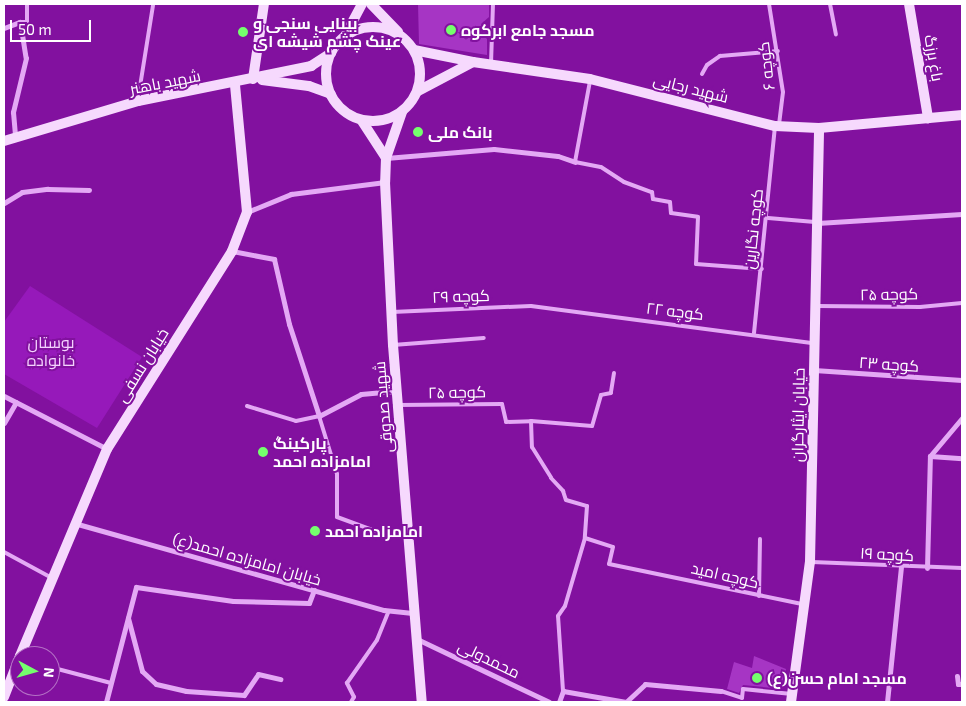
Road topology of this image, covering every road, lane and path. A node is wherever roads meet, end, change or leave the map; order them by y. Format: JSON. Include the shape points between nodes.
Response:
{"nodes":[{"id":1,"x":26,"y":4,"type":"edge"},
{"id":2,"x":264,"y":4,"type":"edge"},
{"id":3,"x":362,"y":4,"type":"edge"},
{"id":4,"x":371,"y":4,"type":"edge"},
{"id":5,"x":492,"y":4,"type":"edge"},
{"id":6,"x":769,"y":4,"type":"edge"},
{"id":7,"x":830,"y":4,"type":"edge"},
{"id":8,"x":909,"y":4,"type":"edge"},
{"id":9,"x":153,"y":5,"type":"edge"},
{"id":10,"x":20,"y":22,"type":"junction"},
{"id":11,"x":4,"y":28,"type":"edge"},
{"id":12,"x":836,"y":34,"type":"dead end"},
{"id":13,"x":404,"y":38,"type":"junction"},
{"id":14,"x":339,"y":42,"type":"junction"},
{"id":15,"x":414,"y":50,"type":"junction"},
{"id":16,"x":778,"y":51,"type":"junction"},
{"id":17,"x":331,"y":53,"type":"junction"},
{"id":18,"x":473,"y":62,"type":"junction"},
{"id":19,"x":491,"y":64,"type":"junction"},
{"id":20,"x":702,"y":74,"type":"dead end"},
{"id":21,"x":253,"y":79,"type":"junction"},
{"id":22,"x":590,"y":79,"type":"junction"},
{"id":23,"x":235,"y":84,"type":"junction"},
{"id":24,"x":418,"y":91,"type":"junction"},
{"id":25,"x":331,"y":94,"type":"junction"},
{"id":26,"x":138,"y":101,"type":"junction"},
{"id":27,"x":402,"y":112,"type":"junction"},
{"id":28,"x":962,"y":115,"type":"edge"},
{"id":29,"x":928,"y":118,"type":"junction"},
{"id":30,"x":362,"y":121,"type":"junction"},
{"id":31,"x":777,"y":126,"type":"junction"},
{"id":32,"x":819,"y":128,"type":"junction"},
{"id":33,"x":15,"y":138,"type":"junction"},
{"id":34,"x":4,"y":140,"type":"edge"},
{"id":35,"x":386,"y":158,"type":"junction"},
{"id":36,"x":575,"y":162,"type":"junction"},
{"id":37,"x":386,"y":182,"type":"junction"},
{"id":38,"x":90,"y":190,"type":"dead end"},
{"id":39,"x":4,"y":203,"type":"edge"},
{"id":40,"x":247,"y":212,"type":"junction"},
{"id":41,"x":962,"y":214,"type":"edge"},
{"id":42,"x":768,"y":218,"type":"junction"},
{"id":43,"x":817,"y":223,"type":"junction"},
{"id":44,"x":232,"y":251,"type":"junction"},
{"id":45,"x":762,"y":269,"type":"junction"},
{"id":46,"x":962,"y":303,"type":"edge"},
{"id":47,"x":531,"y":306,"type":"joint"},
{"id":48,"x":815,"y":306,"type":"junction"},
{"id":49,"x":392,"y":312,"type":"junction"},
{"id":50,"x":754,"y":333,"type":"junction"},
{"id":51,"x":484,"y":338,"type":"dead end"},
{"id":52,"x":815,"y":344,"type":"junction"},
{"id":53,"x":393,"y":345,"type":"junction"},
{"id":54,"x":814,"y":370,"type":"junction"},
{"id":55,"x":614,"y":373,"type":"dead end"},
{"id":56,"x":962,"y":380,"type":"edge"},
{"id":57,"x":397,"y":391,"type":"junction"},
{"id":58,"x":4,"y":396,"type":"edge"},
{"id":59,"x":16,"y":402,"type":"junction"},
{"id":60,"x":398,"y":405,"type":"junction"},
{"id":61,"x":247,"y":406,"type":"dead end"},
{"id":62,"x":319,"y":416,"type":"junction"},
{"id":63,"x":962,"y":418,"type":"edge"},
{"id":64,"x":531,"y":421,"type":"junction"},
{"id":65,"x":4,"y":423,"type":"edge"},
{"id":66,"x":107,"y":449,"type":"junction"},
{"id":67,"x":930,"y":456,"type":"junction"},
{"id":68,"x":962,"y":458,"type":"edge"},
{"id":69,"x":74,"y":523,"type":"junction"},
{"id":70,"x":378,"y":532,"type":"dead end"},
{"id":71,"x":585,"y":538,"type":"junction"},
{"id":72,"x":760,"y":539,"type":"dead end"},
{"id":73,"x":4,"y":552,"type":"edge"},
{"id":74,"x":810,"y":562,"type":"junction"},
{"id":75,"x":902,"y":567,"type":"junction"},
{"id":76,"x":927,"y":568,"type":"junction"},
{"id":77,"x":962,"y":568,"type":"edge"},
{"id":78,"x":52,"y":578,"type":"junction"},
{"id":79,"x":314,"y":590,"type":"junction"},
{"id":80,"x":759,"y":596,"type":"junction"},
{"id":81,"x":805,"y":604,"type":"junction"},
{"id":82,"x":389,"y":611,"type":"junction"},
{"id":83,"x":415,"y":613,"type":"junction"},
{"id":84,"x":128,"y":618,"type":"junction"},
{"id":85,"x":417,"y":639,"type":"junction"},
{"id":86,"x":24,"y":646,"type":"edge"},
{"id":87,"x":60,"y":670,"type":"edge"},
{"id":88,"x":958,"y":676,"type":"dead end"},
{"id":89,"x":280,"y":679,"type":"dead end"},
{"id":90,"x":10,"y":681,"type":"edge"},
{"id":91,"x":111,"y":683,"type":"junction"},
{"id":92,"x":962,"y":684,"type":"edge"},
{"id":93,"x":563,"y":691,"type":"junction"},
{"id":94,"x":721,"y":691,"type":"joint"},
{"id":95,"x":4,"y":696,"type":"edge"},
{"id":96,"x":792,"y":698,"type":"edge"},
{"id":97,"x":106,"y":702,"type":"edge"},
{"id":98,"x":351,"y":702,"type":"edge"},
{"id":99,"x":422,"y":702,"type":"edge"},
{"id":100,"x":549,"y":702,"type":"edge"},
{"id":101,"x":559,"y":702,"type":"edge"},
{"id":102,"x":626,"y":702,"type":"edge"},
{"id":103,"x":888,"y":702,"type":"edge"}],
"edges":[{"from":1,"to":10,"type":"lane","via":[[26,22]]},
{"from":2,"to":21,"type":"street"},
{"from":3,"to":14,"type":"street","via":[[352,26]]},
{"from":4,"to":13,"type":"street"},
{"from":5,"to":19,"type":"lane"},
{"from":6,"to":16,"type":"lane","name":"کوچه ۶"},
{"from":7,"to":12,"type":"lane"},
{"from":8,"to":29,"type":"street","name":"باغ برزگ"},
{"from":9,"to":26,"type":"lane"},
{"from":10,"to":11,"type":"street"},
{"from":10,"to":33,"type":"street","via":[[26,58],[13,112]]},
{"from":13,"to":14,"type":"street","via":[[392,30],[364,28]]},
{"from":13,"to":15,"type":"street"},
{"from":14,"to":17,"type":"street"},
{"from":15,"to":18,"type":"street","name":"شهید رجایی"},
{"from":15,"to":24,"type":"street","via":[[419,63]]},
{"from":16,"to":20,"type":"lane","via":[[720,56],[707,65]]},
{"from":16,"to":31,"type":"lane","name":"کوچه ۶","via":[[783,92]]},
{"from":17,"to":21,"type":"street","name":"شهید باهنر","via":[[311,66]]},
{"from":17,"to":25,"type":"street","via":[[327,81]]},
{"from":18,"to":19,"type":"street","name":"شهید رجایی"},
{"from":18,"to":24,"type":"street"},
{"from":19,"to":22,"type":"street","name":"شهید رجایی"},
{"from":21,"to":23,"type":"street","name":"شهید باهنر"},
{"from":21,"to":25,"type":"street","via":[[309,86]]},
{"from":22,"to":31,"type":"street","name":"شهید رجایی"},
{"from":22,"to":36,"type":"lane"},
{"from":23,"to":26,"type":"street","name":"شهید باهنر"},
{"from":23,"to":40,"type":"street","name":"خیابان نسفی"},
{"from":24,"to":27,"type":"street"},
{"from":25,"to":30,"type":"street","via":[[344,111]]},
{"from":26,"to":33,"type":"street","name":"شهید باهنر"},
{"from":27,"to":30,"type":"street","via":[[383,120]]},
{"from":27,"to":35,"type":"street","name":"شهید صدوقی"},
{"from":28,"to":29,"type":"street","name":"شهید رجایی"},
{"from":29,"to":32,"type":"street","name":"شهید رجایی"},
{"from":30,"to":35,"type":"street"},
{"from":31,"to":32,"type":"street","name":"شهید رجایی"},
{"from":31,"to":42,"type":"lane","name":"کوچه نگارین"},
{"from":32,"to":43,"type":"street","name":"خیابان ایثارگران"},
{"from":33,"to":34,"type":"street","name":"شهید باهنر"},
{"from":35,"to":36,"type":"street","via":[[494,149],[558,156]]},
{"from":35,"to":37,"type":"street","name":"شهید صدوقی"},
{"from":36,"to":45,"type":"lane","via":[[601,167],[624,182],[652,192],[653,198],[670,202],[671,213],[698,218],[696,264]]},
{"from":37,"to":40,"type":"street","via":[[291,194]]},
{"from":37,"to":49,"type":"street","name":"شهید صدوقی"},
{"from":38,"to":39,"type":"street","via":[[22,192]]},
{"from":40,"to":44,"type":"street","name":"خیابان نسفی"},
{"from":41,"to":43,"type":"street"},
{"from":42,"to":43,"type":"lane"},
{"from":42,"to":45,"type":"lane","name":"کوچه نگارین"},
{"from":43,"to":48,"type":"street","name":"خیابان ایثارگران"},
{"from":44,"to":62,"type":"street","via":[[274,259],[289,324]]},
{"from":44,"to":66,"type":"street","name":"خیابان نسفی"},
{"from":45,"to":50,"type":"lane","name":"کوچه نگارین"},
{"from":46,"to":48,"type":"lane","name":"کوچه ۲۵","via":[[920,307]]},
{"from":47,"to":49,"type":"lane","name":"کوچه ۲۹"},
{"from":47,"to":50,"type":"lane","name":"کوچه ۲۲"},
{"from":48,"to":52,"type":"street","name":"خیابان ایثارگران"},
{"from":49,"to":53,"type":"street","name":"شهید صدوقی"},
{"from":50,"to":52,"type":"lane","name":"کوچه ۲۲"},
{"from":51,"to":53,"type":"lane"},
{"from":52,"to":54,"type":"street","name":"خیابان ایثارگران"},
{"from":53,"to":57,"type":"street","name":"شهید صدوقی"},
{"from":54,"to":56,"type":"street","name":"کوچه ۲۳"},
{"from":54,"to":74,"type":"street","name":"خیابان ایثارگران"},
{"from":55,"to":64,"type":"lane","via":[[611,393],[601,395],[592,426]]},
{"from":57,"to":60,"type":"street","name":"شهید صدوقی"},
{"from":57,"to":62,"type":"street","via":[[361,394]]},
{"from":58,"to":59,"type":"street"},
{"from":59,"to":65,"type":"street"},
{"from":59,"to":66,"type":"street"},
{"from":60,"to":64,"type":"lane","name":"کوچه ۲۵","via":[[502,404],[506,422]]},
{"from":60,"to":83,"type":"street","name":"شهید صدوقی"},
{"from":61,"to":62,"type":"lane","via":[[296,421]]},
{"from":62,"to":70,"type":"lane","via":[[337,474],[337,517]]},
{"from":63,"to":67,"type":"street"},
{"from":64,"to":71,"type":"lane","via":[[532,447],[551,478],[566,500],[587,506]]},
{"from":66,"to":69,"type":"street","name":"خیابان نسفی"},
{"from":67,"to":68,"type":"street"},
{"from":67,"to":76,"type":"street"},
{"from":69,"to":78,"type":"street","name":"خیابان نسفی"},
{"from":69,"to":79,"type":"street","name":"خیابان امامزاده احمد(ع)"},
{"from":71,"to":80,"type":"lane","name":"کوچه امید","via":[[613,547],[609,564]]},
{"from":71,"to":93,"type":"lane","via":[[565,606],[558,616]]},
{"from":72,"to":80,"type":"lane"},
{"from":73,"to":78,"type":"lane"},
{"from":74,"to":75,"type":"lane","name":"کوچه ۱۹"},
{"from":74,"to":81,"type":"street","name":"خیابان ایثارگران"},
{"from":75,"to":76,"type":"lane","name":"کوچه ۱۹"},
{"from":75,"to":103,"type":"street"},
{"from":76,"to":77,"type":"lane","name":"کوچه ۱۹"},
{"from":78,"to":86,"type":"street","name":"خیابان نسفی"},
{"from":79,"to":82,"type":"street","name":"خیابان امامزاده احمد(ع)"},
{"from":79,"to":84,"type":"street","via":[[309,603],[233,601],[136,587]]},
{"from":80,"to":81,"type":"lane","name":"کوچه امید"},
{"from":81,"to":96,"type":"street","name":"خیابان ایثارگران"},
{"from":82,"to":83,"type":"street","name":"خیابان امامزاده احمد(ع)"},
{"from":82,"to":98,"type":"lane","via":[[377,640],[346,683],[354,697]]},
{"from":83,"to":85,"type":"street","name":"شهید صدوقی"},
{"from":84,"to":89,"type":"street","via":[[142,671],[156,684],[186,691],[244,695],[258,674]]},
{"from":84,"to":91,"type":"street"},
{"from":85,"to":99,"type":"street","name":"شهید صدوقی"},
{"from":85,"to":100,"type":"street","name":"محمدولی"},
{"from":87,"to":91,"type":"lane"},
{"from":88,"to":92,"type":"street","via":[[958,684]]},
{"from":90,"to":95,"type":"street","name":"خیابان نسفی"},
{"from":91,"to":97,"type":"street"},
{"from":93,"to":101,"type":"street"},
{"from":93,"to":102,"type":"street"},
{"from":94,"to":96,"type":"lane","via":[[742,698],[743,689]]},
{"from":94,"to":102,"type":"street","via":[[645,684]]}]}
